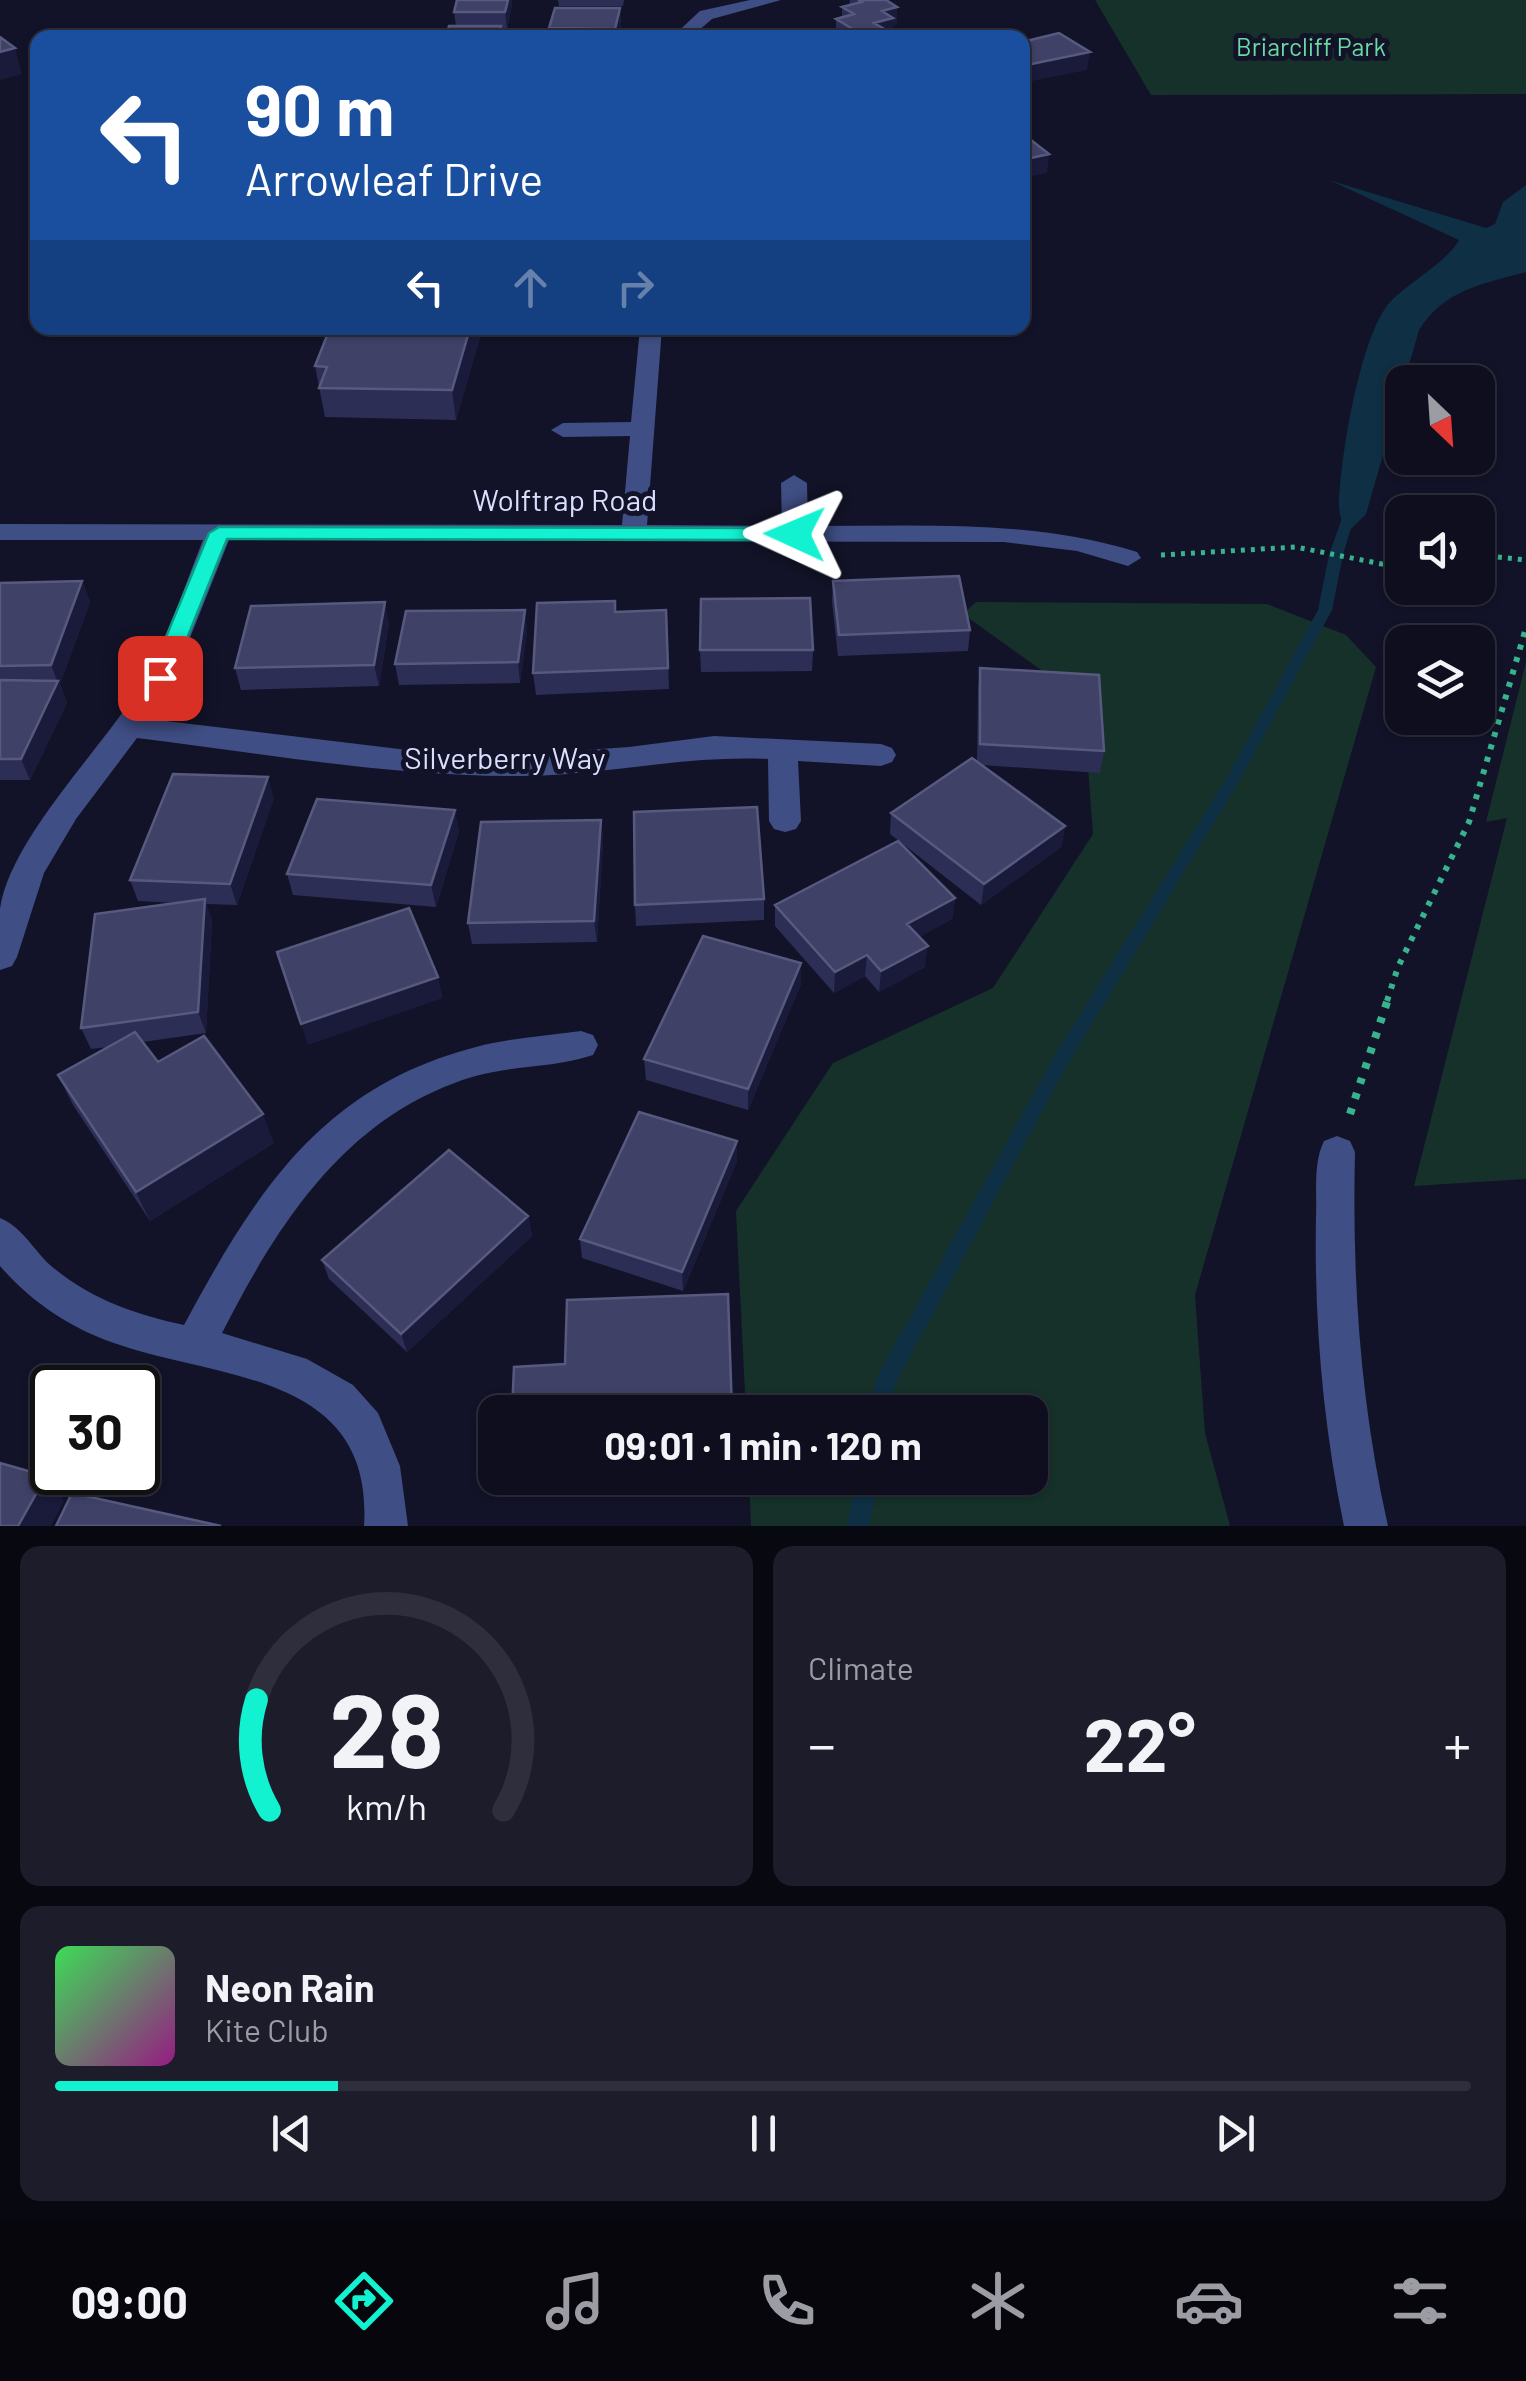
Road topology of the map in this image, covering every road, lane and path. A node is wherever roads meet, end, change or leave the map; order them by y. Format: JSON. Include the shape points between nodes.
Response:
{"nodes":[{"id":1,"x":773,"y":0,"type":"edge"},
{"id":2,"x":727,"y":4,"type":"edge"},
{"id":3,"x":687,"y":30,"type":"edge"},
{"id":4,"x":650,"y":335,"type":"edge"},
{"id":5,"x":643,"y":429,"type":"junction"},
{"id":6,"x":563,"y":430,"type":"dead end"},
{"id":7,"x":794,"y":483,"type":"dead end"},
{"id":8,"x":0,"y":532,"type":"edge"},
{"id":9,"x":634,"y":532,"type":"junction"},
{"id":10,"x":219,"y":533,"type":"junction"},
{"id":11,"x":795,"y":534,"type":"junction"},
{"id":12,"x":1495,"y":557,"type":"edge"},
{"id":13,"x":1128,"y":558,"type":"joint"},
{"id":14,"x":1526,"y":560,"type":"edge"},
{"id":15,"x":1385,"y":563,"type":"edge"},
{"id":16,"x":1526,"y":628,"type":"edge"},
{"id":17,"x":130,"y":726,"type":"junction"},
{"id":18,"x":782,"y":747,"type":"junction"},
{"id":19,"x":881,"y":755,"type":"dead end"},
{"id":20,"x":785,"y":821,"type":"dead end"},
{"id":21,"x":0,"y":957,"type":"edge"},
{"id":22,"x":580,"y":1045,"type":"dead end"},
{"id":23,"x":1337,"y":1152,"type":"joint"},
{"id":24,"x":0,"y":1235,"type":"edge"},
{"id":25,"x":194,"y":1346,"type":"junction"},
{"id":26,"x":386,"y":1526,"type":"edge"},
{"id":27,"x":1366,"y":1526,"type":"edge"}],
"edges":[{"from":1,"to":2,"type":"street"},
{"from":2,"to":3,"type":"street"},
{"from":4,"to":5,"type":"street"},
{"from":5,"to":6,"type":"street"},
{"from":5,"to":9,"type":"street"},
{"from":7,"to":11,"type":"street"},
{"from":8,"to":10,"type":"street","name":"Wolftrap Road"},
{"from":9,"to":10,"type":"street","name":"Wolftrap Road"},
{"from":9,"to":11,"type":"street","name":"Wolftrap Road"},
{"from":10,"to":17,"type":"street","via":[[160,678]]},
{"from":11,"to":13,"type":"street","name":"Wolftrap Road","via":[[1029,535]]},
{"from":12,"to":14,"type":"path"},
{"from":13,"to":15,"type":"path","via":[[1296,547]]},
{"from":16,"to":23,"type":"path","via":[[1470,822],[1398,967]]},
{"from":17,"to":18,"type":"street","name":"Silverberry Way","via":[[424,763],[527,765],[714,746]]},
{"from":17,"to":21,"type":"street","via":[[28,872]]},
{"from":18,"to":19,"type":"street","name":"Silverberry Way"},
{"from":18,"to":20,"type":"street"},
{"from":22,"to":25,"type":"street","via":[[468,1063],[404,1086],[338,1131],[249,1242]]},
{"from":23,"to":27,"type":"street","via":[[1336,1351]]},
{"from":24,"to":25,"type":"street","via":[[65,1298],[112,1324]]},
{"from":25,"to":26,"type":"street","via":[[308,1376],[342,1400],[374,1445]]}]}
